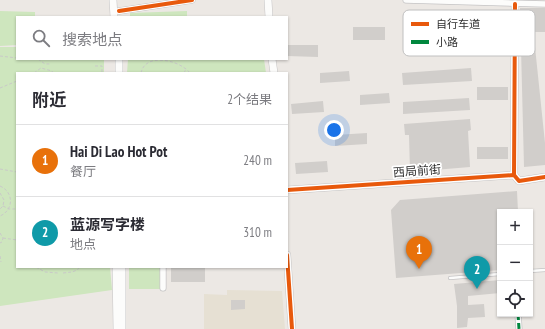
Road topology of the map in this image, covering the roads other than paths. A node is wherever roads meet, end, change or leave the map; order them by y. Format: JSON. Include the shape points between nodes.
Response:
{"nodes":[{"id":1,"x":113,"y":0,"type":"edge"},
{"id":2,"x":118,"y":0,"type":"edge"},
{"id":3,"x":192,"y":0,"type":"edge"},
{"id":4,"x":268,"y":0,"type":"edge"},
{"id":5,"x":406,"y":0,"type":"edge"},
{"id":6,"x":515,"y":4,"type":"junction"},
{"id":7,"x":545,"y":4,"type":"edge"},
{"id":8,"x":515,"y":10,"type":"edge"},
{"id":9,"x":117,"y":15,"type":"edge"},
{"id":10,"x":269,"y":16,"type":"edge"},
{"id":11,"x":515,"y":56,"type":"edge"},
{"id":12,"x":115,"y":60,"type":"edge"},
{"id":13,"x":119,"y":60,"type":"edge"},
{"id":14,"x":272,"y":60,"type":"edge"},
{"id":15,"x":115,"y":72,"type":"edge"},
{"id":16,"x":119,"y":72,"type":"edge"},
{"id":17,"x":274,"y":72,"type":"edge"},
{"id":18,"x":514,"y":175,"type":"junction"},
{"id":19,"x":545,"y":177,"type":"edge"},
{"id":20,"x":288,"y":190,"type":"edge"},
{"id":21,"x":116,"y":268,"type":"edge"},
{"id":22,"x":122,"y":268,"type":"edge"},
{"id":23,"x":164,"y":268,"type":"edge"},
{"id":24,"x":288,"y":268,"type":"edge"},
{"id":25,"x":545,"y":270,"type":"edge"},
{"id":26,"x":533,"y":271,"type":"edge"},
{"id":27,"x":497,"y":274,"type":"edge"},
{"id":28,"x":450,"y":278,"type":"dead end"},
{"id":29,"x":163,"y":288,"type":"dead end"},
{"id":30,"x":518,"y":317,"type":"edge"},
{"id":31,"x":117,"y":329,"type":"edge"},
{"id":32,"x":122,"y":329,"type":"edge"},
{"id":33,"x":292,"y":329,"type":"edge"},
{"id":34,"x":520,"y":329,"type":"edge"}],
"edges":[{"from":1,"to":9,"type":"street"},
{"from":2,"to":9,"type":"street"},
{"from":3,"to":9,"type":"street"},
{"from":4,"to":10,"type":"street"},
{"from":5,"to":6,"type":"street"},
{"from":6,"to":7,"type":"street"},
{"from":6,"to":8,"type":"street"},
{"from":11,"to":18,"type":"street"},
{"from":12,"to":15,"type":"street"},
{"from":13,"to":16,"type":"street"},
{"from":14,"to":17,"type":"street"},
{"from":18,"to":19,"type":"street","name":"西局前街","via":[[518,181]]},
{"from":18,"to":20,"type":"street","name":"西局前街"},
{"from":21,"to":31,"type":"street"},
{"from":22,"to":32,"type":"street"},
{"from":23,"to":29,"type":"street"},
{"from":24,"to":33,"type":"street"},
{"from":25,"to":26,"type":"lane"},
{"from":27,"to":28,"type":"lane"},
{"from":30,"to":34,"type":"street"}]}
